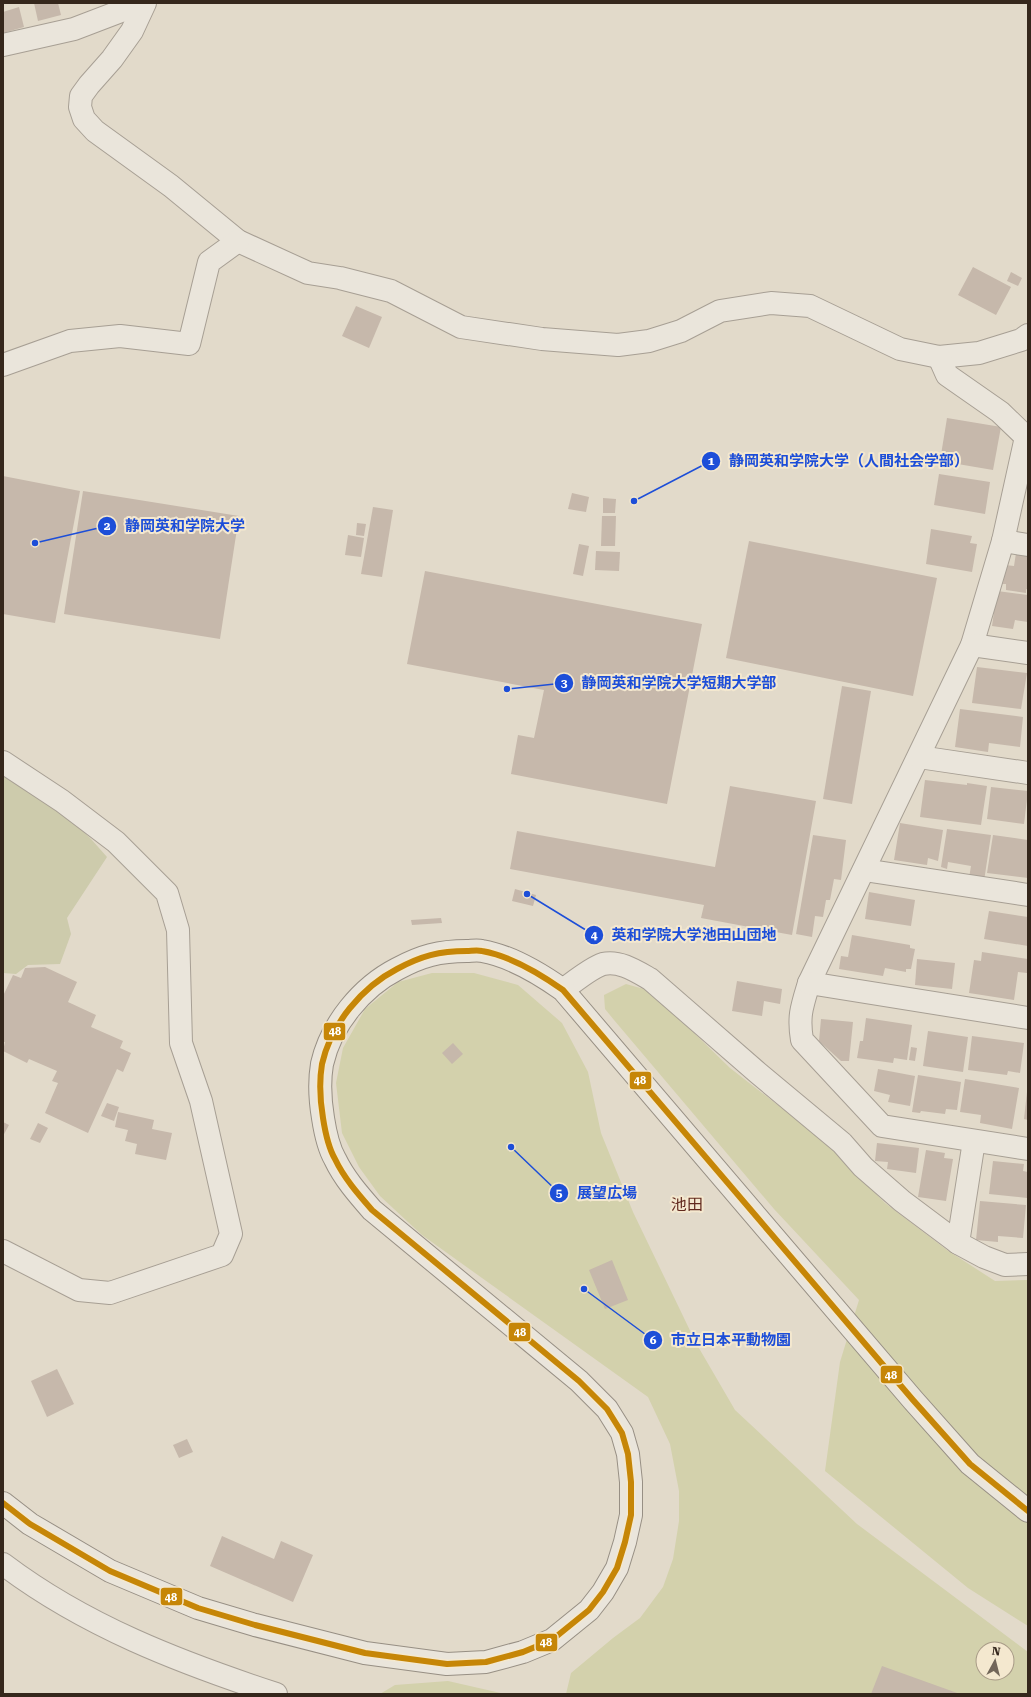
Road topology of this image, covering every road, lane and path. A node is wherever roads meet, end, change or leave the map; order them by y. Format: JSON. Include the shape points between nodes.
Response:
{"nodes":[{"id":1,"x":142,"y":3,"type":"edge"},
{"id":2,"x":145,"y":3,"type":"edge"},
{"id":3,"x":3,"y":45,"type":"edge"},
{"id":4,"x":238,"y":241,"type":"junction"},
{"id":5,"x":1028,"y":335,"type":"edge"},
{"id":6,"x":939,"y":357,"type":"junction"},
{"id":7,"x":3,"y":365,"type":"edge"},
{"id":8,"x":1027,"y":438,"type":"edge"},
{"id":9,"x":1003,"y":541,"type":"junction"},
{"id":10,"x":1028,"y":545,"type":"edge"},
{"id":11,"x":972,"y":645,"type":"junction"},
{"id":12,"x":1028,"y":653,"type":"edge"},
{"id":13,"x":919,"y":757,"type":"junction"},
{"id":14,"x":3,"y":762,"type":"edge"},
{"id":15,"x":1028,"y":773,"type":"edge"},
{"id":16,"x":864,"y":870,"type":"junction"},
{"id":17,"x":1028,"y":895,"type":"edge"},
{"id":18,"x":809,"y":983,"type":"junction"},
{"id":19,"x":563,"y":990,"type":"junction"},
{"id":20,"x":1028,"y":1018,"type":"edge"},
{"id":21,"x":974,"y":1141,"type":"junction"},
{"id":22,"x":1028,"y":1149,"type":"edge"},
{"id":23,"x":958,"y":1244,"type":"junction"},
{"id":24,"x":3,"y":1251,"type":"edge"},
{"id":25,"x":1028,"y":1264,"type":"edge"},
{"id":26,"x":3,"y":1503,"type":"edge"},
{"id":27,"x":1028,"y":1511,"type":"edge"},
{"id":28,"x":3,"y":1564,"type":"edge"},
{"id":29,"x":276,"y":1694,"type":"edge"}],
"edges":[{"from":1,"to":3,"type":"street","via":[[74,29]]},
{"from":2,"to":4,"type":"street","via":[[132,31],[81,96],[80,107],[84,118],[95,131],[171,186]]},
{"from":4,"to":6,"type":"street","via":[[308,273],[391,291],[461,327],[542,339],[618,345],[649,341],[681,331],[720,311],[771,303],[810,306],[900,349]]},
{"from":4,"to":7,"type":"street","via":[[209,262],[189,344],[120,336],[70,341]]},
{"from":5,"to":6,"type":"street","via":[[979,353]]},
{"from":6,"to":8,"type":"street","via":[[947,374],[1000,412]]},
{"from":8,"to":9,"type":"street"},
{"from":9,"to":10,"type":"street"},
{"from":9,"to":11,"type":"street"},
{"from":11,"to":12,"type":"street"},
{"from":11,"to":13,"type":"street"},
{"from":13,"to":15,"type":"street"},
{"from":13,"to":16,"type":"street"},
{"from":14,"to":24,"type":"street","via":[[62,801],[116,842],[167,893],[178,930],[181,1043],[201,1101],[231,1234],[222,1255],[110,1293],[79,1290]]},
{"from":16,"to":17,"type":"street"},
{"from":16,"to":18,"type":"street"},
{"from":18,"to":20,"type":"street"},
{"from":18,"to":21,"type":"street","via":[[800,1013],[802,1040],[882,1126]]},
{"from":19,"to":23,"type":"street","via":[[603,964],[633,968],[650,979],[842,1143],[863,1167],[902,1201]]},
{"from":19,"to":26,"type":"street","via":[[515,961],[481,951],[444,951],[411,962],[386,975],[366,991],[347,1012],[332,1035],[322,1064],[320,1096],[325,1129],[334,1158],[349,1183],[372,1210],[579,1381],[607,1409],[622,1433],[628,1454],[631,1482],[630,1515],[625,1542],[617,1568],[589,1610],[552,1640],[523,1652],[486,1662],[448,1664],[365,1653],[198,1608],[150,1589],[76,1552],[30,1524]]},
{"from":19,"to":27,"type":"street","via":[[970,1464]]},
{"from":21,"to":22,"type":"street"},
{"from":21,"to":23,"type":"street"},
{"from":23,"to":25,"type":"street","via":[[1005,1265]]},
{"from":28,"to":29,"type":"street","via":[[33,1587],[113,1632],[193,1666]]}]}
